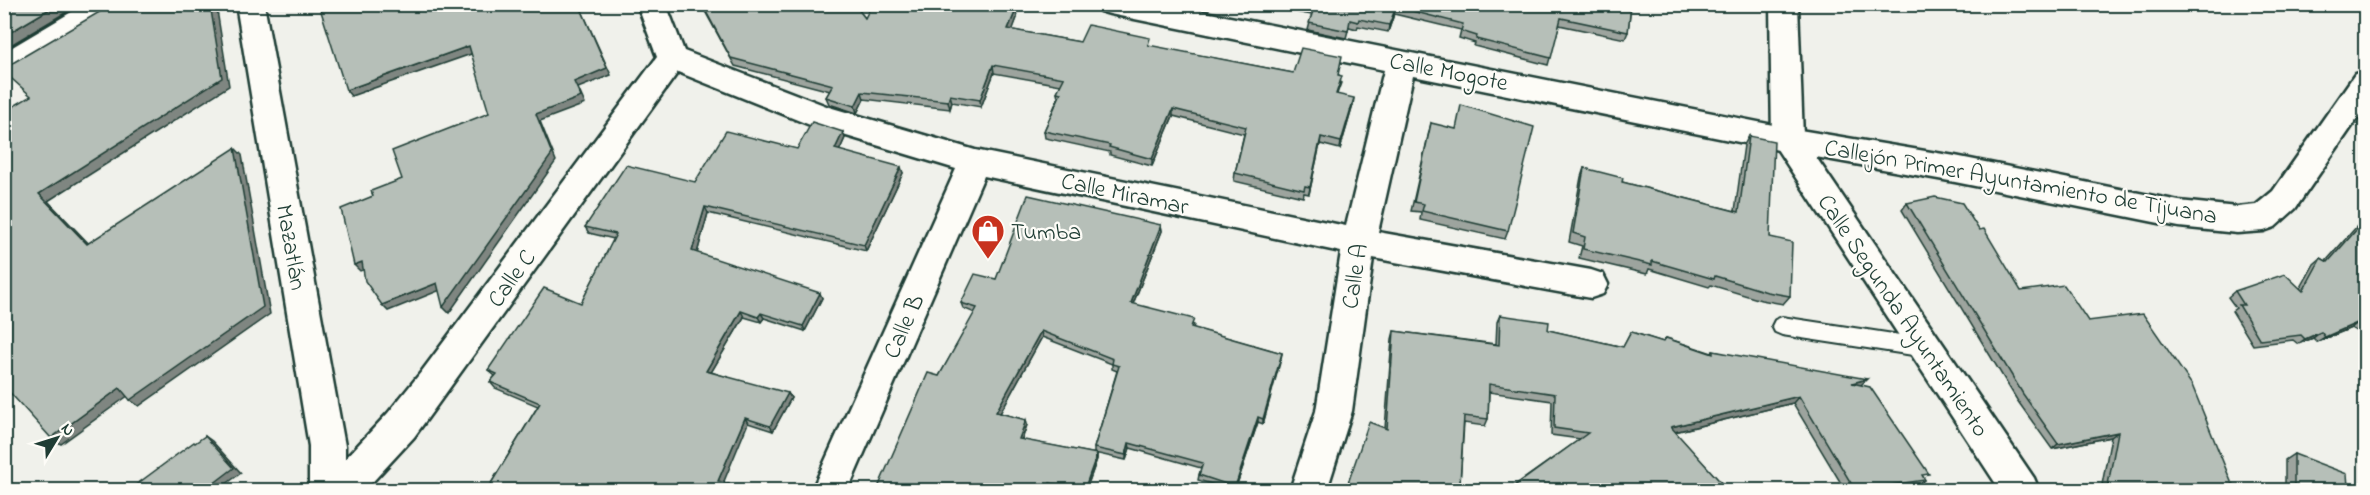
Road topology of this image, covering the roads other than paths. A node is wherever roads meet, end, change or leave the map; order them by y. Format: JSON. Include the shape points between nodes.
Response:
{"nodes":[{"id":1,"x":109,"y":4,"type":"edge"},
{"id":2,"x":250,"y":4,"type":"edge"},
{"id":3,"x":651,"y":4,"type":"edge"},
{"id":4,"x":1110,"y":4,"type":"edge"},
{"id":5,"x":1784,"y":4,"type":"edge"},
{"id":6,"x":672,"y":58,"type":"junction"},
{"id":7,"x":1401,"y":61,"type":"junction"},
{"id":8,"x":4,"y":66,"type":"edge"},
{"id":9,"x":2366,"y":82,"type":"edge"},
{"id":10,"x":1788,"y":140,"type":"junction"},
{"id":11,"x":975,"y":162,"type":"junction"},
{"id":12,"x":1359,"y":242,"type":"junction"},
{"id":13,"x":1591,"y":284,"type":"dead end"},
{"id":14,"x":1782,"y":326,"type":"dead end"},
{"id":15,"x":1926,"y":348,"type":"junction"},
{"id":16,"x":327,"y":490,"type":"edge"},
{"id":17,"x":341,"y":490,"type":"edge"},
{"id":18,"x":830,"y":490,"type":"edge"},
{"id":19,"x":1309,"y":490,"type":"edge"},
{"id":20,"x":2021,"y":490,"type":"edge"}],
"edges":[{"from":1,"to":8,"type":"street"},
{"from":2,"to":16,"type":"street","name":"Mazatlán","via":[[327,446]]},
{"from":3,"to":6,"type":"street"},
{"from":4,"to":7,"type":"street","name":"Calle Mogote"},
{"from":5,"to":10,"type":"street"},
{"from":6,"to":11,"type":"street","name":"Calle Miramar","via":[[821,117]]},
{"from":6,"to":17,"type":"street","name":"Calle C","via":[[434,382],[401,425]]},
{"from":7,"to":10,"type":"street","name":"Calle Mogote"},
{"from":7,"to":12,"type":"street","name":"Calle A"},
{"from":9,"to":10,"type":"street","name":"Callejón Primer Ayuntamiento de Tijuana","via":[[2284,200],[2264,218],[2237,220],[2179,214]]},
{"from":10,"to":15,"type":"street","name":"Calle Segunda Ayuntamiento"},
{"from":11,"to":12,"type":"street","name":"Calle Miramar"},
{"from":11,"to":18,"type":"street","name":"Calle B"},
{"from":12,"to":13,"type":"street","name":"Calle Miramar"},
{"from":12,"to":19,"type":"street","name":"Calle A","via":[[1334,411]]},
{"from":14,"to":15,"type":"lane"},
{"from":15,"to":20,"type":"street","name":"Calle Segunda Ayuntamiento"}]}
